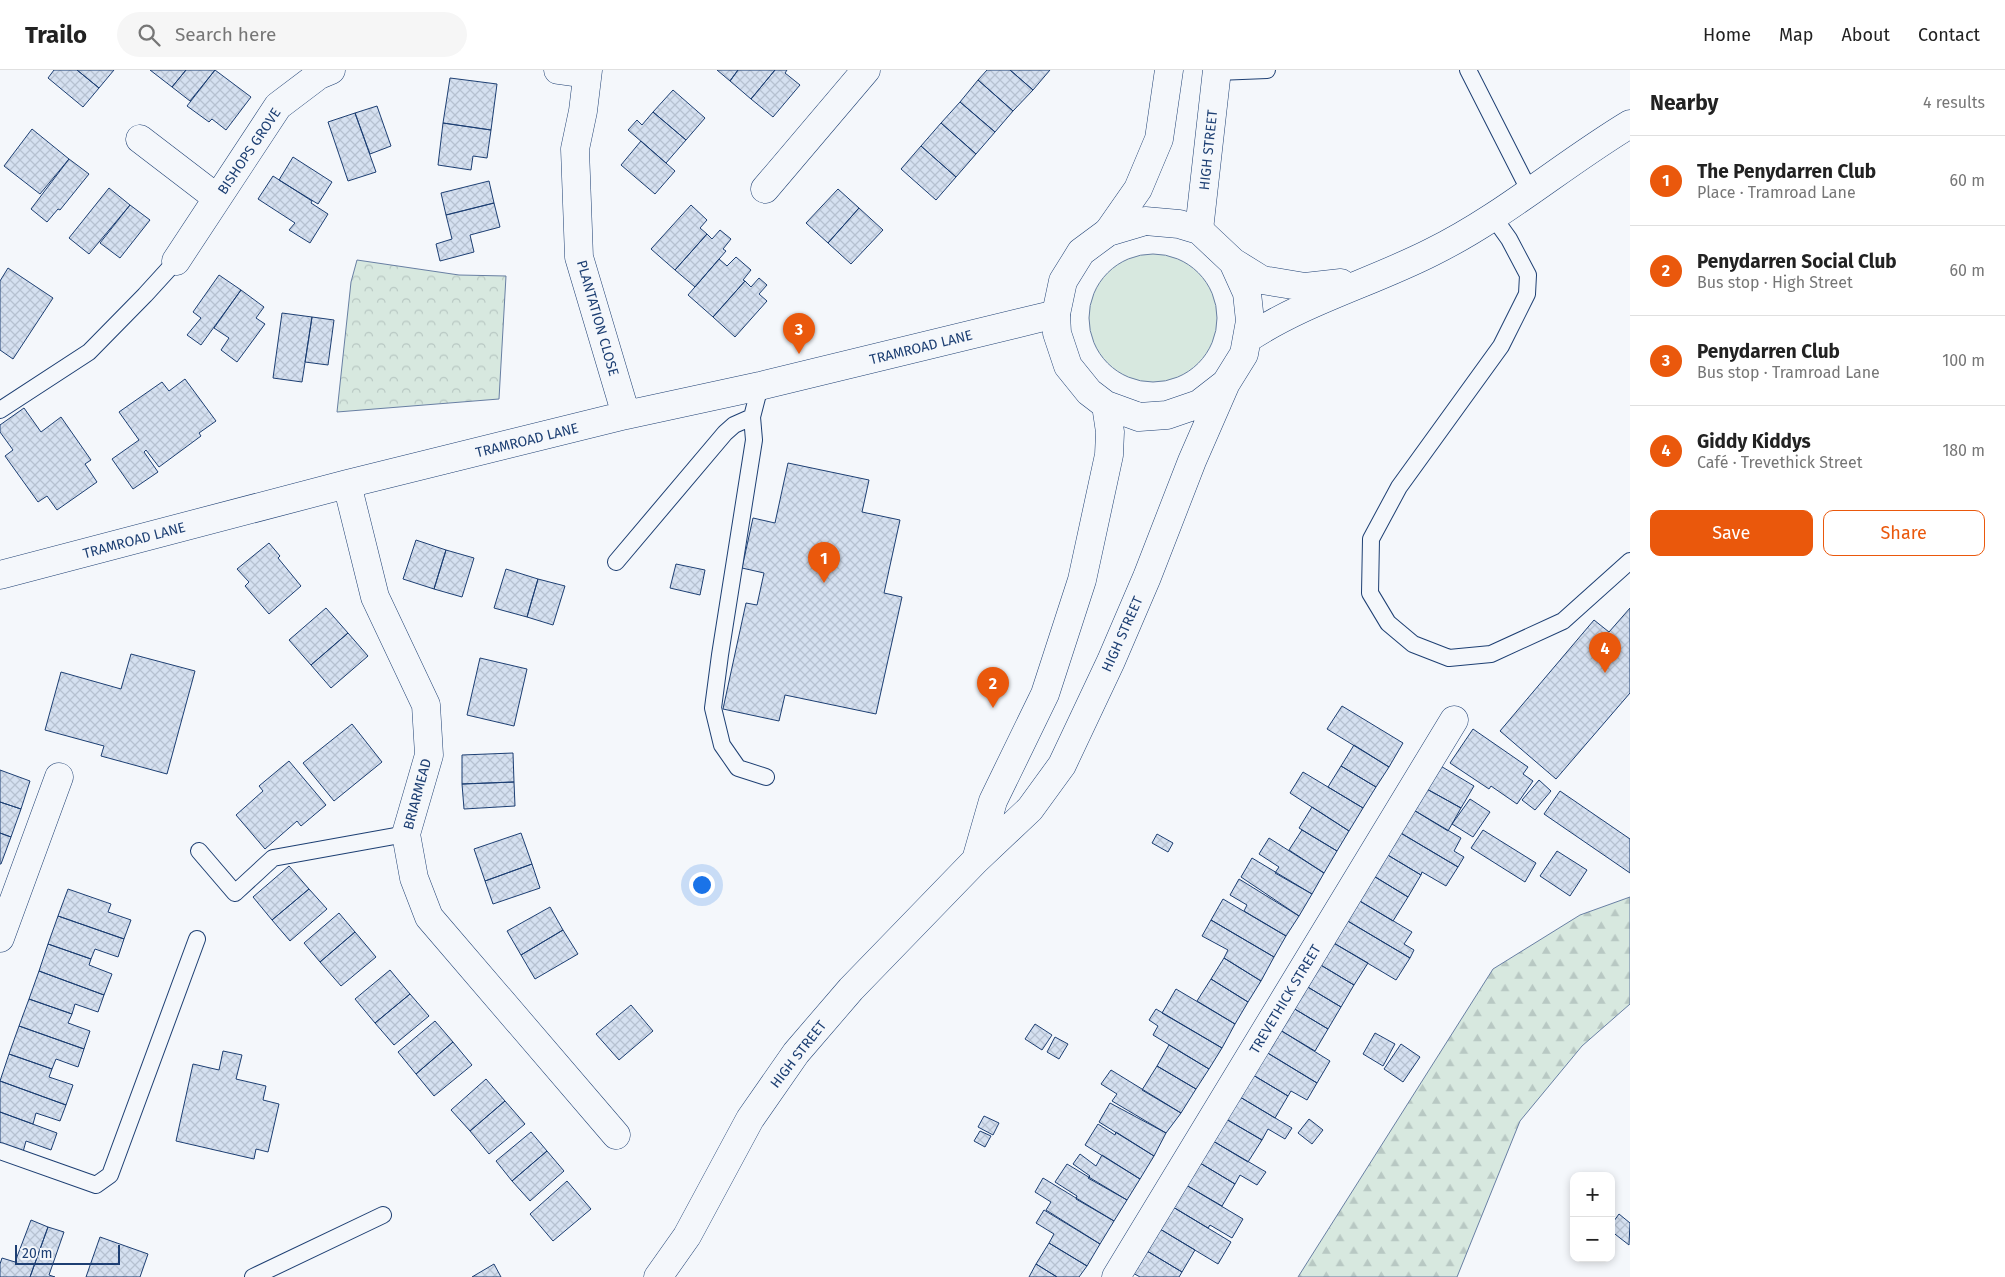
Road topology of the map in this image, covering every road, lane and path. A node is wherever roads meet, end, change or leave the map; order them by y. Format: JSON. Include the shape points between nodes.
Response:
{"nodes":[{"id":1,"x":331,"y":70,"type":"edge"},
{"id":2,"x":558,"y":70,"type":"edge"},
{"id":3,"x":866,"y":70,"type":"edge"},
{"id":4,"x":1169,"y":70,"type":"edge"},
{"id":5,"x":1267,"y":70,"type":"edge"},
{"id":6,"x":1468,"y":70,"type":"edge"},
{"id":7,"x":1217,"y":71,"type":"edge"},
{"id":8,"x":587,"y":72,"type":"edge"},
{"id":9,"x":1630,"y":124,"type":"edge"},
{"id":10,"x":140,"y":139,"type":"dead end"},
{"id":11,"x":765,"y":190,"type":"dead end"},
{"id":12,"x":1530,"y":192,"type":"junction"},
{"id":13,"x":217,"y":198,"type":"junction"},
{"id":14,"x":1494,"y":218,"type":"junction"},
{"id":15,"x":1199,"y":230,"type":"junction"},
{"id":16,"x":1108,"y":232,"type":"junction"},
{"id":17,"x":176,"y":261,"type":"joint"},
{"id":18,"x":1233,"y":262,"type":"junction"},
{"id":19,"x":1365,"y":281,"type":"junction"},
{"id":20,"x":1056,"y":314,"type":"junction"},
{"id":21,"x":1247,"y":340,"type":"junction"},
{"id":22,"x":1226,"y":382,"type":"junction"},
{"id":23,"x":760,"y":386,"type":"junction"},
{"id":24,"x":1106,"y":406,"type":"junction"},
{"id":25,"x":0,"y":410,"type":"edge"},
{"id":26,"x":626,"y":415,"type":"junction"},
{"id":27,"x":752,"y":417,"type":"junction"},
{"id":28,"x":347,"y":484,"type":"junction"},
{"id":29,"x":1630,"y":561,"type":"edge"},
{"id":30,"x":616,"y":562,"type":"dead end"},
{"id":31,"x":0,"y":575,"type":"edge"},
{"id":32,"x":1454,"y":720,"type":"dead end"},
{"id":33,"x":59,"y":777,"type":"dead end"},
{"id":34,"x":766,"y":777,"type":"dead end"},
{"id":35,"x":406,"y":834,"type":"junction"},
{"id":36,"x":199,"y":851,"type":"dead end"},
{"id":37,"x":976,"y":860,"type":"junction"},
{"id":38,"x":0,"y":938,"type":"edge"},
{"id":39,"x":197,"y":939,"type":"dead end"},
{"id":40,"x":616,"y":1136,"type":"dead end"},
{"id":41,"x":0,"y":1151,"type":"edge"},
{"id":42,"x":383,"y":1215,"type":"dead end"},
{"id":43,"x":253,"y":1277,"type":"edge"},
{"id":44,"x":658,"y":1277,"type":"edge"},
{"id":45,"x":1116,"y":1277,"type":"edge"}],
"edges":[{"from":1,"to":13,"type":"street","name":"BISHOPS GROVE","via":[[319,75],[278,106]]},
{"from":2,"to":8,"type":"street"},
{"from":3,"to":11,"type":"street"},
{"from":4,"to":16,"type":"street","name":"HIGH STREET","via":[[1158,139],[1138,189]]},
{"from":5,"to":7,"type":"lane"},
{"from":6,"to":12,"type":"lane"},
{"from":7,"to":15,"type":"street","name":"HIGH STREET"},
{"from":8,"to":26,"type":"street","name":"PLANTATION CLOSE","via":[[575,149],[579,257]]},
{"from":9,"to":12,"type":"street"},
{"from":10,"to":13,"type":"street","name":"BISHOPS GROVE"},
{"from":12,"to":14,"type":"street"},
{"from":13,"to":17,"type":"street","name":"BISHOPS GROVE"},
{"from":14,"to":19,"type":"street","via":[[1432,253]]},
{"from":14,"to":29,"type":"lane","via":[[1528,275],[1527,294],[1501,346],[1399,487],[1371,540],[1370,593],[1388,623],[1413,644],[1450,658],[1491,654],[1563,621]]},
{"from":15,"to":16,"type":"street","name":"HIGH STREET","via":[[1179,224],[1145,221]]},
{"from":15,"to":18,"type":"street","name":"HIGH STREET"},
{"from":16,"to":20,"type":"street","name":"HIGH STREET","via":[[1080,252],[1063,281]]},
{"from":17,"to":25,"type":"lane","via":[[89,352]]},
{"from":18,"to":19,"type":"street","via":[[1262,280],[1305,287]]},
{"from":18,"to":21,"type":"street","name":"HIGH STREET","via":[[1247,293],[1250,320]]},
{"from":19,"to":21,"type":"street","via":[[1269,324]]},
{"from":20,"to":23,"type":"street","name":"TRAMROAD LANE"},
{"from":20,"to":24,"type":"street","name":"HIGH STREET","via":[[1057,334],[1068,366],[1089,392]]},
{"from":21,"to":22,"type":"street","name":"HIGH STREET","via":[[1244,354]]},
{"from":22,"to":24,"type":"street","name":"HIGH STREET","via":[[1200,404],[1167,415],[1139,417]]},
{"from":22,"to":37,"type":"street","name":"HIGH STREET","via":[[1147,577],[1062,765],[1030,809]]},
{"from":23,"to":26,"type":"street","name":"TRAMROAD LANE"},
{"from":23,"to":27,"type":"lane"},
{"from":24,"to":37,"type":"street","name":"HIGH STREET","via":[[1109,454],[1082,580],[1045,694],[993,801]]},
{"from":26,"to":28,"type":"street","name":"TRAMROAD LANE"},
{"from":27,"to":30,"type":"lane","via":[[725,433]]},
{"from":27,"to":34,"type":"lane","via":[[754,440],[713,708],[722,745],[738,768]]},
{"from":28,"to":31,"type":"street","name":"TRAMROAD LANE"},
{"from":28,"to":35,"type":"street","name":"BRIARMEAD","via":[[375,597],[426,705],[429,755]]},
{"from":32,"to":45,"type":"street","name":"TREVETHICK STREET"},
{"from":33,"to":38,"type":"street"},
{"from":35,"to":36,"type":"lane","via":[[273,858],[235,893]]},
{"from":35,"to":40,"type":"street","name":"BRIARMEAD","via":[[414,878],[429,917]]},
{"from":37,"to":44,"type":"street","name":"HIGH STREET","via":[[851,989],[796,1053],[750,1119],[687,1236]]},
{"from":39,"to":41,"type":"lane","via":[[110,1175],[96,1185]]},
{"from":42,"to":43,"type":"lane"}]}
